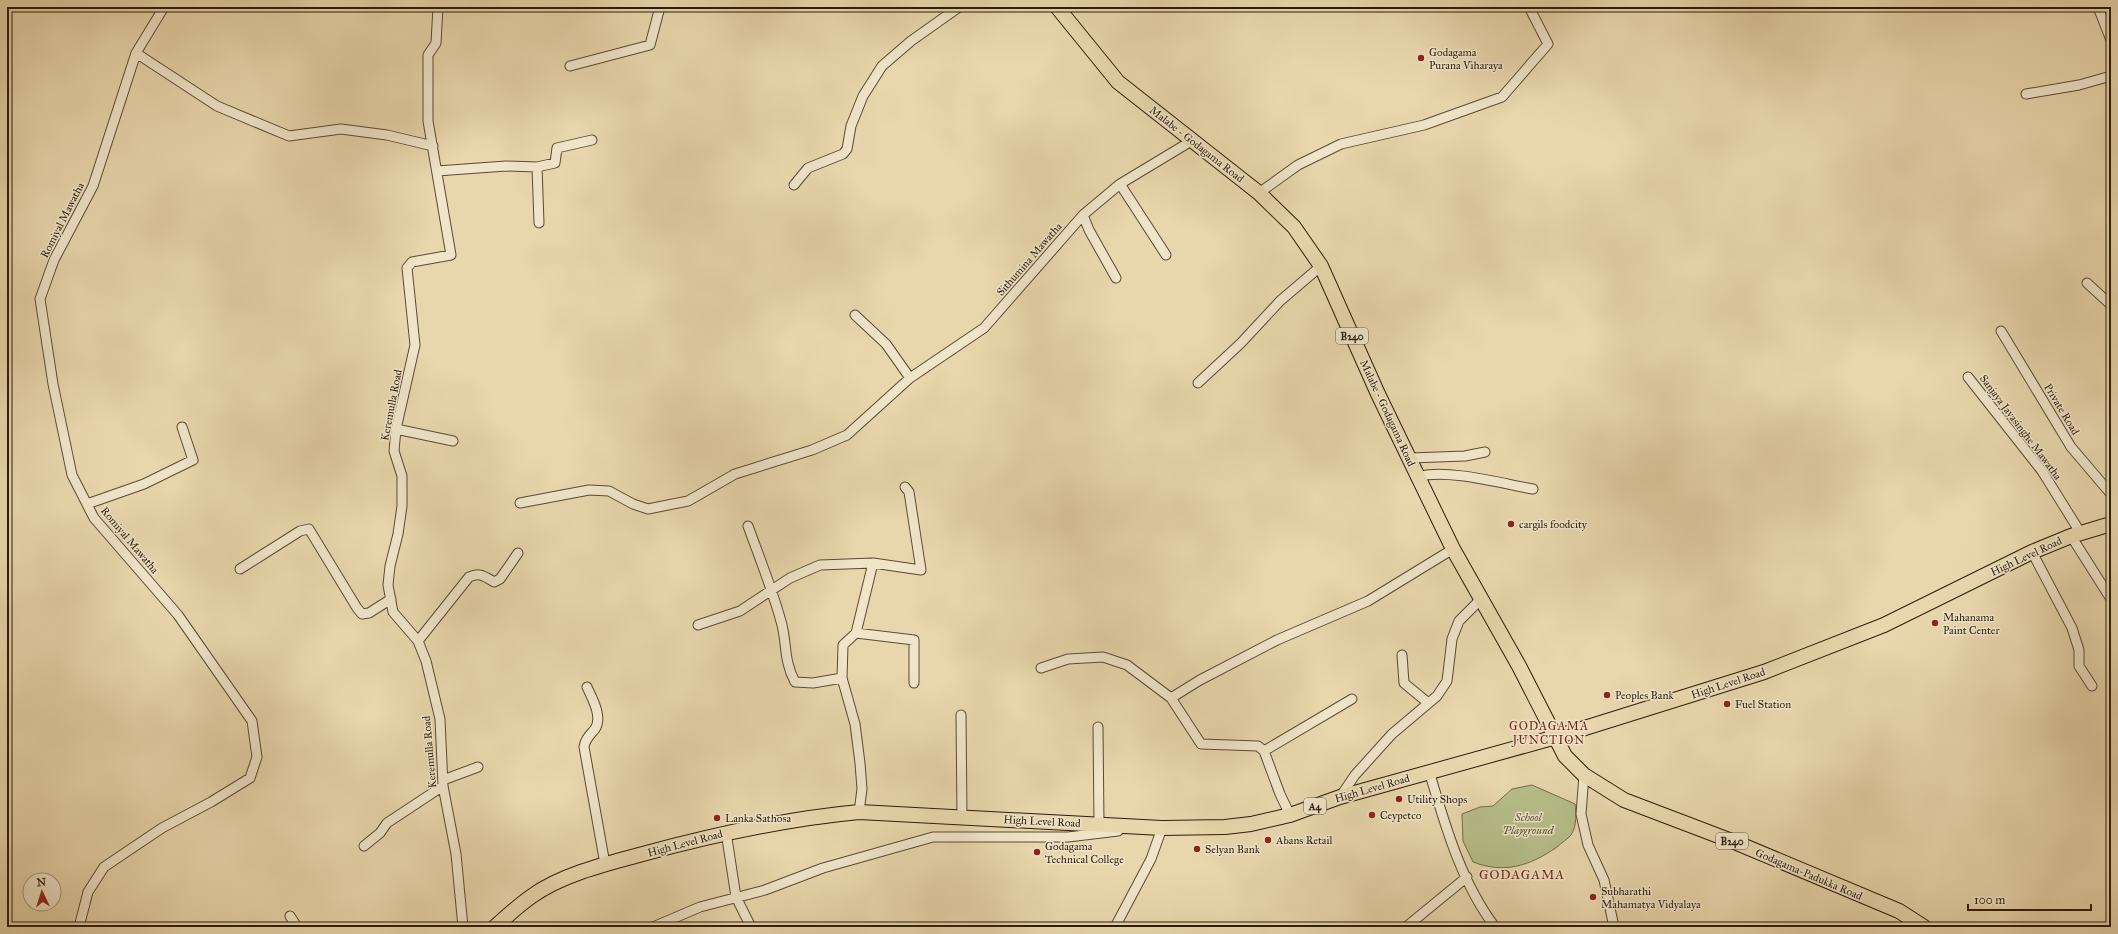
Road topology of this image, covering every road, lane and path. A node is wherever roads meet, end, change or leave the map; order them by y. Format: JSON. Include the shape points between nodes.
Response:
{"nodes":[{"id":1,"x":164,"y":7,"type":"edge"},
{"id":2,"x":438,"y":7,"type":"edge"},
{"id":3,"x":660,"y":7,"type":"edge"},
{"id":4,"x":958,"y":7,"type":"edge"},
{"id":5,"x":1057,"y":7,"type":"edge"},
{"id":6,"x":1528,"y":7,"type":"edge"},
{"id":7,"x":2098,"y":7,"type":"edge"},
{"id":8,"x":2111,"y":40,"type":"edge"},
{"id":9,"x":136,"y":53,"type":"junction"},
{"id":10,"x":570,"y":66,"type":"dead end"},
{"id":11,"x":2111,"y":76,"type":"edge"},
{"id":12,"x":2026,"y":94,"type":"dead end"},
{"id":13,"x":592,"y":140,"type":"dead end"},
{"id":14,"x":1193,"y":140,"type":"junction"},
{"id":15,"x":433,"y":146,"type":"junction"},
{"id":16,"x":537,"y":167,"type":"junction"},
{"id":17,"x":437,"y":171,"type":"junction"},
{"id":18,"x":1120,"y":184,"type":"junction"},
{"id":19,"x":794,"y":185,"type":"dead end"},
{"id":20,"x":1260,"y":193,"type":"junction"},
{"id":21,"x":1083,"y":215,"type":"junction"},
{"id":22,"x":540,"y":222,"type":"dead end"},
{"id":23,"x":1166,"y":255,"type":"dead end"},
{"id":24,"x":1321,"y":266,"type":"junction"},
{"id":25,"x":1116,"y":278,"type":"dead end"},
{"id":26,"x":2087,"y":283,"type":"dead end"},
{"id":27,"x":2111,"y":305,"type":"edge"},
{"id":28,"x":855,"y":315,"type":"dead end"},
{"id":29,"x":2001,"y":330,"type":"dead end"},
{"id":30,"x":1968,"y":377,"type":"dead end"},
{"id":31,"x":910,"y":378,"type":"junction"},
{"id":32,"x":1198,"y":383,"type":"dead end"},
{"id":33,"x":182,"y":427,"type":"dead end"},
{"id":34,"x":396,"y":429,"type":"junction"},
{"id":35,"x":453,"y":441,"type":"dead end"},
{"id":36,"x":1485,"y":452,"type":"dead end"},
{"id":37,"x":1410,"y":458,"type":"junction"},
{"id":38,"x":1418,"y":477,"type":"junction"},
{"id":39,"x":905,"y":487,"type":"dead end"},
{"id":40,"x":1534,"y":489,"type":"dead end"},
{"id":41,"x":2111,"y":494,"type":"edge"},
{"id":42,"x":520,"y":503,"type":"dead end"},
{"id":43,"x":87,"y":504,"type":"junction"},
{"id":44,"x":2111,"y":524,"type":"edge"},
{"id":45,"x":748,"y":526,"type":"dead end"},
{"id":46,"x":2076,"y":534,"type":"junction"},
{"id":47,"x":1453,"y":549,"type":"junction"},
{"id":48,"x":2032,"y":552,"type":"junction"},
{"id":49,"x":518,"y":553,"type":"dead end"},
{"id":50,"x":873,"y":563,"type":"junction"},
{"id":51,"x":240,"y":569,"type":"dead end"},
{"id":52,"x":772,"y":591,"type":"junction"},
{"id":53,"x":391,"y":599,"type":"junction"},
{"id":54,"x":1481,"y":599,"type":"junction"},
{"id":55,"x":2111,"y":599,"type":"edge"},
{"id":56,"x":698,"y":625,"type":"dead end"},
{"id":57,"x":856,"y":633,"type":"junction"},
{"id":58,"x":418,"y":641,"type":"junction"},
{"id":59,"x":1402,"y":655,"type":"dead end"},
{"id":60,"x":1041,"y":668,"type":"dead end"},
{"id":61,"x":842,"y":678,"type":"junction"},
{"id":62,"x":914,"y":683,"type":"dead end"},
{"id":63,"x":587,"y":686,"type":"dead end"},
{"id":64,"x":2092,"y":686,"type":"dead end"},
{"id":65,"x":1171,"y":698,"type":"junction"},
{"id":66,"x":1352,"y":699,"type":"dead end"},
{"id":67,"x":1427,"y":702,"type":"junction"},
{"id":68,"x":961,"y":714,"type":"dead end"},
{"id":69,"x":1098,"y":727,"type":"dead end"},
{"id":70,"x":1556,"y":737,"type":"junction"},
{"id":71,"x":1264,"y":751,"type":"junction"},
{"id":72,"x":478,"y":767,"type":"dead end"},
{"id":73,"x":1430,"y":771,"type":"junction"},
{"id":74,"x":1584,"y":775,"type":"junction"},
{"id":75,"x":443,"y":783,"type":"junction"},
{"id":76,"x":1340,"y":797,"type":"junction"},
{"id":77,"x":859,"y":812,"type":"junction"},
{"id":78,"x":1290,"y":815,"type":"junction"},
{"id":79,"x":962,"y":817,"type":"junction"},
{"id":80,"x":1099,"y":823,"type":"junction"},
{"id":81,"x":1155,"y":828,"type":"junction"},
{"id":82,"x":726,"y":832,"type":"junction"},
{"id":83,"x":364,"y":846,"type":"dead end"},
{"id":84,"x":605,"y":864,"type":"junction"},
{"id":85,"x":1466,"y":877,"type":"junction"},
{"id":86,"x":736,"y":897,"type":"junction"},
{"id":87,"x":290,"y":916,"type":"dead end"},
{"id":88,"x":79,"y":927,"type":"edge"},
{"id":89,"x":298,"y":927,"type":"edge"},
{"id":90,"x":463,"y":927,"type":"edge"},
{"id":91,"x":495,"y":927,"type":"edge"},
{"id":92,"x":653,"y":927,"type":"edge"},
{"id":93,"x":751,"y":927,"type":"edge"},
{"id":94,"x":1115,"y":927,"type":"edge"},
{"id":95,"x":1406,"y":927,"type":"edge"},
{"id":96,"x":1495,"y":927,"type":"edge"},
{"id":97,"x":1614,"y":927,"type":"edge"},
{"id":98,"x":1924,"y":927,"type":"edge"}],
"edges":[{"from":1,"to":9,"type":"street","name":"Romiyal Mawatha"},
{"from":2,"to":15,"type":"street","name":"Keremulla Road","via":[[436,43],[428,56],[428,121]]},
{"from":3,"to":10,"type":"street","via":[[650,45]]},
{"from":4,"to":19,"type":"street","via":[[882,66],[862,96],[851,126],[847,149],[843,154],[808,168]]},
{"from":5,"to":14,"type":"main road","name":"Malabe - Godagama Road","number":"B240","via":[[1118,82]]},
{"from":6,"to":20,"type":"street","via":[[1548,44],[1502,97],[1424,125],[1342,144],[1298,165]]},
{"from":7,"to":8,"type":"street"},
{"from":9,"to":15,"type":"street","via":[[217,106],[290,136],[340,129],[387,135]]},
{"from":9,"to":43,"type":"street","name":"Romiyal Mawatha","via":[[93,186],[54,260],[40,299],[52,384],[72,475]]},
{"from":11,"to":12,"type":"street","via":[[2079,85]]},
{"from":13,"to":16,"type":"street","via":[[556,148],[555,162]]},
{"from":14,"to":18,"type":"street","name":"Sithumina Mawatha"},
{"from":14,"to":20,"type":"main road","name":"Malabe - Godagama Road","number":"B240"},
{"from":15,"to":17,"type":"street","name":"Keremulla Road"},
{"from":16,"to":17,"type":"street","via":[[506,166]]},
{"from":16,"to":22,"type":"street"},
{"from":17,"to":34,"type":"street","name":"Keremulla Road","via":[[451,255],[412,262],[407,268],[415,345]]},
{"from":18,"to":21,"type":"street","name":"Sithumina Mawatha"},
{"from":18,"to":23,"type":"street"},
{"from":20,"to":24,"type":"main road","name":"Malabe - Godagama Road","number":"B240","via":[[1294,227]]},
{"from":21,"to":25,"type":"street"},
{"from":21,"to":31,"type":"street","name":"Sithumina Mawatha","via":[[984,328]]},
{"from":24,"to":32,"type":"street","via":[[1280,301],[1241,343]]},
{"from":24,"to":37,"type":"main road","name":"Malabe - Godagama Road","number":"B240","via":[[1378,394]]},
{"from":26,"to":27,"type":"street"},
{"from":28,"to":31,"type":"street","via":[[886,344]]},
{"from":29,"to":41,"type":"street","name":"Private Road","via":[[2071,447]]},
{"from":30,"to":46,"type":"street","name":"Sanjaya Jayasinghe Mawatha","via":[[2042,471]]},
{"from":31,"to":42,"type":"street","name":"Sithumina Mawatha","via":[[847,435],[812,450],[735,474],[688,501],[648,509],[609,491],[590,490]]},
{"from":33,"to":43,"type":"street","via":[[193,460],[144,484]]},
{"from":34,"to":35,"type":"street"},
{"from":34,"to":53,"type":"street","name":"Keremulla Road","via":[[394,451],[402,476],[402,506],[390,566],[388,586]]},
{"from":36,"to":37,"type":"street","via":[[1465,456]]},
{"from":37,"to":38,"type":"main road","name":"Malabe - Godagama Road","number":"B240"},
{"from":38,"to":40,"type":"street","via":[[1428,474],[1470,478]]},
{"from":38,"to":47,"type":"main road","name":"Malabe - Godagama Road","number":"B240"},
{"from":39,"to":50,"type":"street","via":[[909,492],[921,570]]},
{"from":43,"to":88,"type":"street","name":"Romiyal Mawatha","via":[[94,518],[178,615],[218,670],[252,721],[257,757],[250,778],[162,828],[104,867],[88,892]]},
{"from":44,"to":46,"type":"main road","name":"High Level Road","number":"A4"},
{"from":45,"to":52,"type":"street"},
{"from":46,"to":48,"type":"main road","name":"High Level Road","number":"A4"},
{"from":46,"to":55,"type":"street","name":"Sanjaya Jayasinghe Mawatha"},
{"from":47,"to":54,"type":"main road","name":"Malabe - Godagama Road","number":"B240"},
{"from":47,"to":65,"type":"street","via":[[1368,601],[1277,640]]},
{"from":48,"to":64,"type":"street","via":[[2072,628],[2079,650],[2079,666]]},
{"from":48,"to":70,"type":"main road","name":"High Level Road","number":"A4","via":[[1884,625],[1764,672]]},
{"from":49,"to":58,"type":"street","via":[[500,579],[494,582],[476,574],[470,577]]},
{"from":50,"to":52,"type":"street","via":[[820,565],[790,578]]},
{"from":50,"to":57,"type":"street"},
{"from":51,"to":53,"type":"street","via":[[300,531],[309,529],[362,614]]},
{"from":52,"to":56,"type":"street","via":[[740,611]]},
{"from":52,"to":61,"type":"street","via":[[782,628],[788,668],[795,682],[813,683]]},
{"from":53,"to":58,"type":"street","name":"Keremulla Road","via":[[394,612]]},
{"from":54,"to":67,"type":"street","via":[[1460,621],[1452,639],[1447,681],[1437,696]]},
{"from":54,"to":70,"type":"main road","name":"Malabe - Godagama Road","number":"B240"},
{"from":57,"to":61,"type":"street","via":[[843,645]]},
{"from":57,"to":62,"type":"street","via":[[914,640]]},
{"from":58,"to":75,"type":"street","name":"Keremulla Road","via":[[440,719]]},
{"from":59,"to":67,"type":"street","via":[[1404,683]]},
{"from":60,"to":65,"type":"street","via":[[1068,659],[1103,657],[1127,665]]},
{"from":61,"to":77,"type":"street","via":[[854,724],[860,763],[862,789]]},
{"from":63,"to":84,"type":"street","via":[[596,707],[597,721],[584,747]]},
{"from":65,"to":71,"type":"street","via":[[1201,744],[1258,746]]},
{"from":66,"to":71,"type":"street"},
{"from":67,"to":76,"type":"street","via":[[1392,734],[1355,775]]},
{"from":68,"to":79,"type":"street"},
{"from":69,"to":80,"type":"street"},
{"from":70,"to":73,"type":"main road","name":"High Level Road","number":"A4"},
{"from":70,"to":74,"type":"main road","name":"Godagama-Padukka Road","number":"B240","via":[[1565,756]]},
{"from":71,"to":78,"type":"street"},
{"from":72,"to":75,"type":"street"},
{"from":73,"to":76,"type":"main road","name":"High Level Road","number":"A4"},
{"from":73,"to":85,"type":"street","via":[[1456,855]]},
{"from":74,"to":97,"type":"street","via":[[1581,814],[1588,845],[1604,880]]},
{"from":74,"to":98,"type":"main road","name":"Godagama-Padukka Road","number":"B240","via":[[1624,800],[1737,843],[1892,908]]},
{"from":75,"to":83,"type":"street","via":[[387,823],[380,833]]},
{"from":75,"to":90,"type":"street","name":"Keremulla Road","via":[[456,854]]},
{"from":76,"to":78,"type":"main road","name":"High Level Road","number":"A4"},
{"from":77,"to":79,"type":"main road","name":"High Level Road","number":"A4"},
{"from":77,"to":82,"type":"main road","name":"High Level Road","number":"A4"},
{"from":78,"to":81,"type":"main road","name":"High Level Road","number":"A4","via":[[1226,827]]},
{"from":79,"to":80,"type":"main road","name":"High Level Road","number":"A4"},
{"from":80,"to":81,"type":"main road","name":"High Level Road","number":"A4"},
{"from":81,"to":86,"type":"street","via":[[1068,837],[933,837],[823,868],[765,890]]},
{"from":81,"to":94,"type":"street","via":[[1151,859]]},
{"from":82,"to":84,"type":"main road","name":"High Level Road","number":"A4"},
{"from":82,"to":86,"type":"street"},
{"from":84,"to":91,"type":"main road","name":"High Level Road","number":"A4","via":[[561,880],[532,895]]},
{"from":85,"to":95,"type":"street"},
{"from":85,"to":96,"type":"street"},
{"from":86,"to":92,"type":"street","via":[[700,907]]},
{"from":86,"to":93,"type":"street"},
{"from":87,"to":89,"type":"street"}]}
